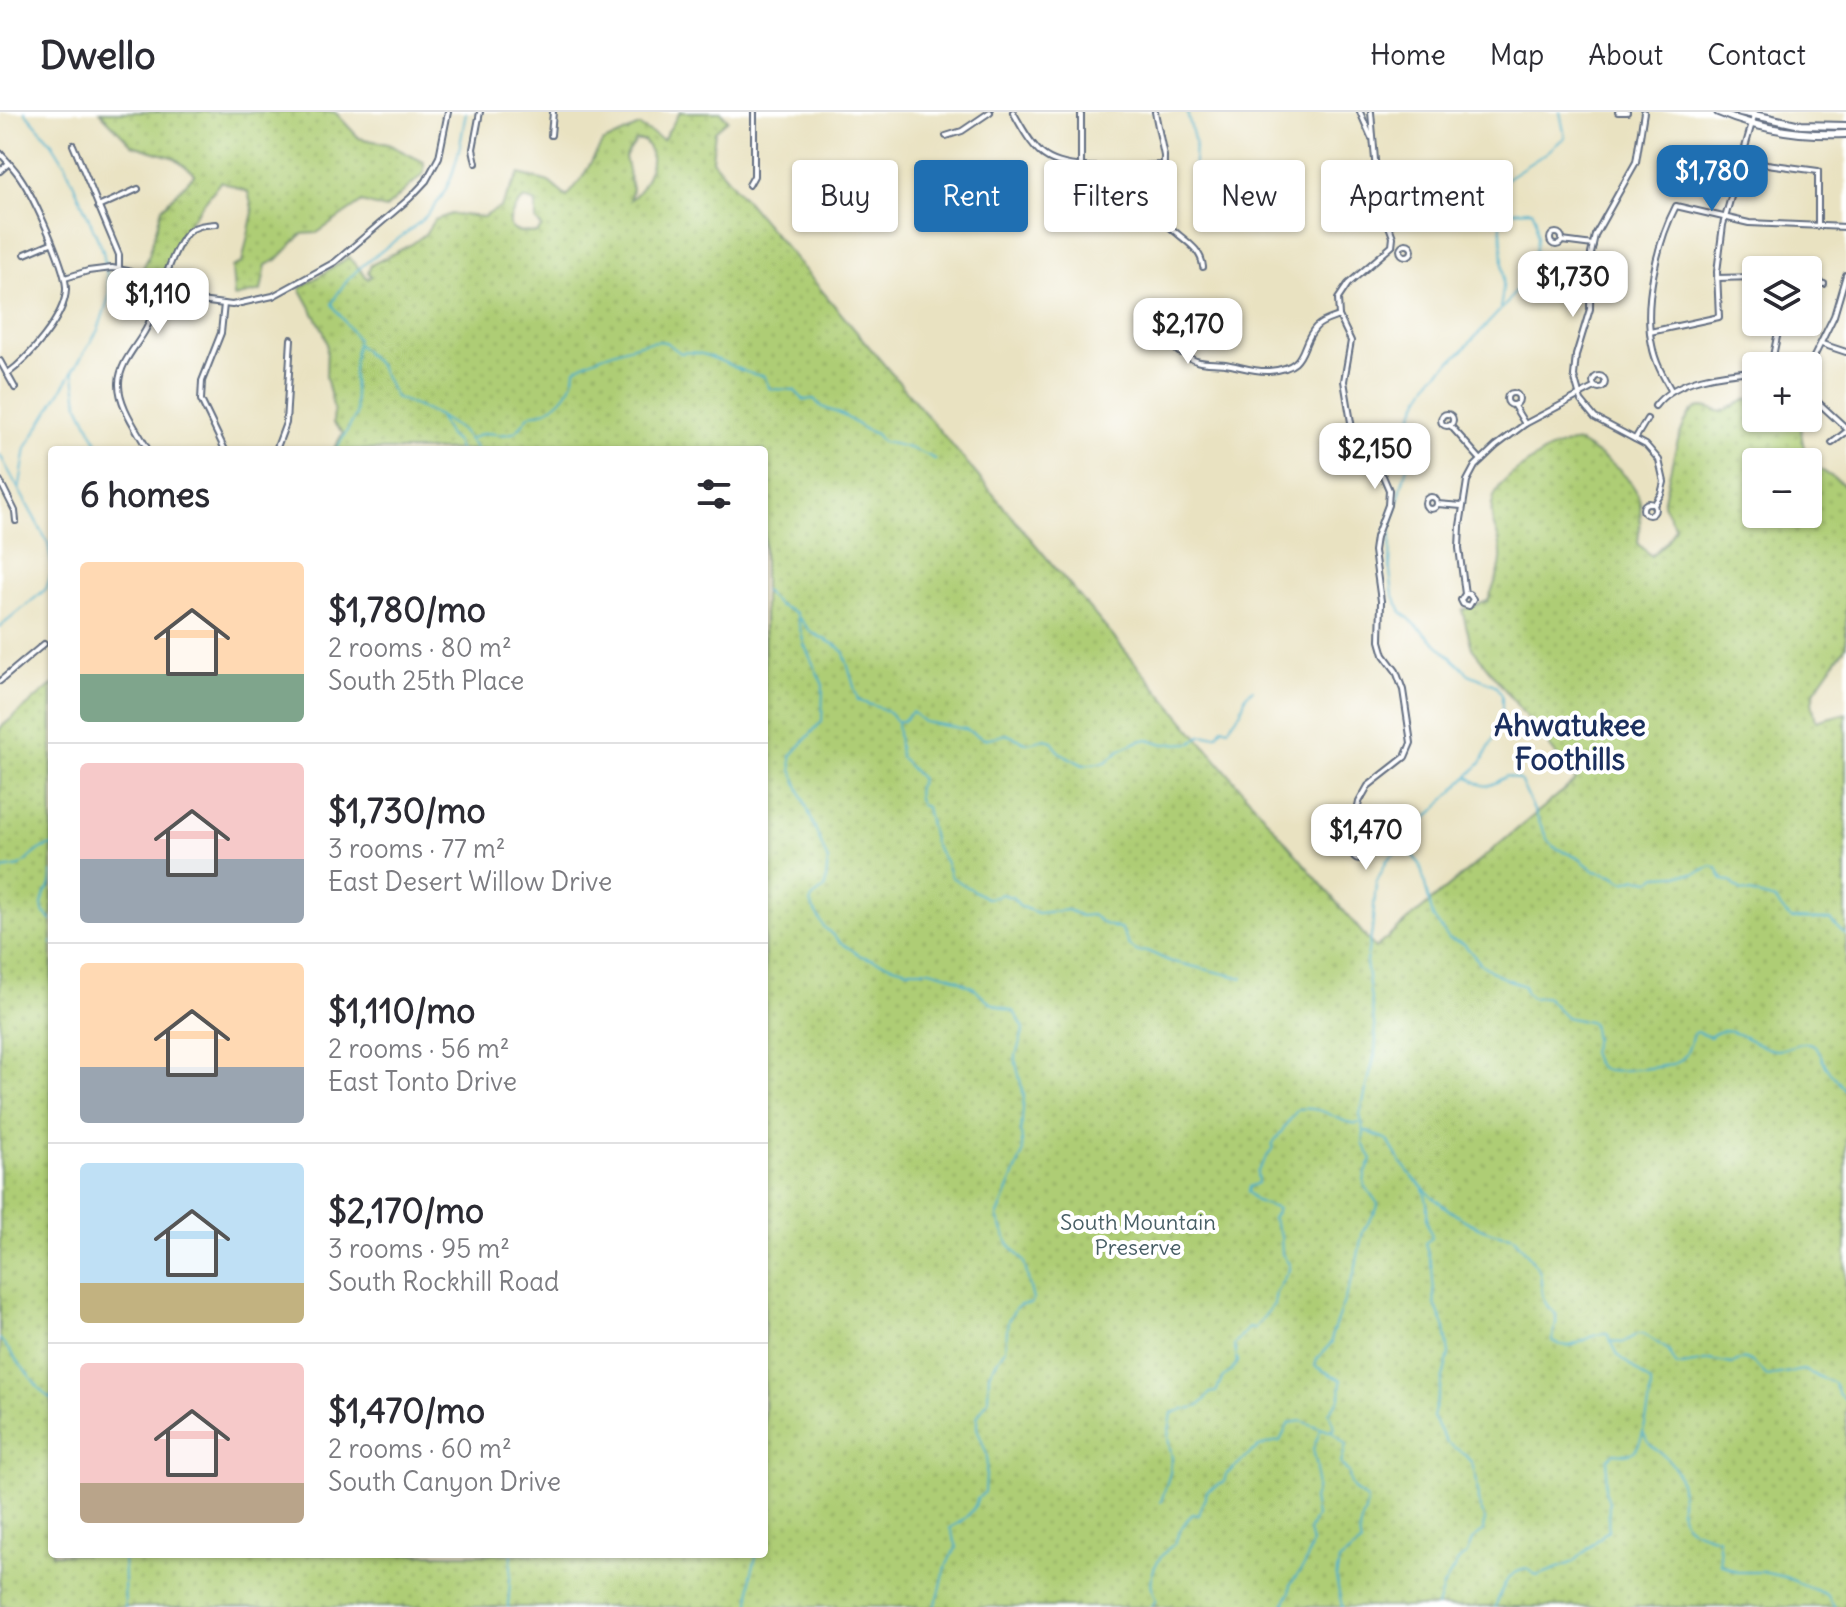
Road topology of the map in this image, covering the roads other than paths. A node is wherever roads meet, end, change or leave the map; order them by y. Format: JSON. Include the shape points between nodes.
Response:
{"nodes":[{"id":1,"x":448,"y":112,"type":"edge"},
{"id":2,"x":480,"y":112,"type":"edge"},
{"id":3,"x":553,"y":112,"type":"edge"},
{"id":4,"x":754,"y":112,"type":"edge"},
{"id":5,"x":990,"y":112,"type":"edge"},
{"id":6,"x":1013,"y":112,"type":"edge"},
{"id":7,"x":1081,"y":112,"type":"edge"},
{"id":8,"x":1155,"y":112,"type":"edge"},
{"id":9,"x":1360,"y":112,"type":"edge"},
{"id":10,"x":1371,"y":112,"type":"edge"},
{"id":11,"x":1618,"y":112,"type":"edge"},
{"id":12,"x":1627,"y":112,"type":"edge"},
{"id":13,"x":1644,"y":112,"type":"edge"},
{"id":14,"x":1718,"y":112,"type":"edge"},
{"id":15,"x":1740,"y":112,"type":"edge"},
{"id":16,"x":1754,"y":116,"type":"junction"},
{"id":17,"x":1751,"y":124,"type":"junction"},
{"id":18,"x":1846,"y":126,"type":"edge"},
{"id":19,"x":1846,"y":134,"type":"edge"},
{"id":20,"x":551,"y":135,"type":"dead end"},
{"id":21,"x":946,"y":136,"type":"dead end"},
{"id":22,"x":1374,"y":142,"type":"junction"},
{"id":23,"x":73,"y":145,"type":"dead end"},
{"id":24,"x":1707,"y":152,"type":"dead end"},
{"id":25,"x":0,"y":153,"type":"edge"},
{"id":26,"x":1742,"y":157,"type":"junction"},
{"id":27,"x":1054,"y":160,"type":"edge"},
{"id":28,"x":1081,"y":160,"type":"edge"},
{"id":29,"x":1164,"y":160,"type":"edge"},
{"id":30,"x":9,"y":163,"type":"junction"},
{"id":31,"x":476,"y":163,"type":"dead end"},
{"id":32,"x":0,"y":171,"type":"edge"},
{"id":33,"x":749,"y":185,"type":"dead end"},
{"id":34,"x":138,"y":189,"type":"dead end"},
{"id":35,"x":98,"y":207,"type":"junction"},
{"id":36,"x":1725,"y":218,"type":"junction"},
{"id":37,"x":216,"y":224,"type":"dead end"},
{"id":38,"x":1818,"y":225,"type":"junction"},
{"id":39,"x":1846,"y":227,"type":"edge"},
{"id":40,"x":1174,"y":232,"type":"edge"},
{"id":41,"x":1562,"y":241,"type":"dead end"},
{"id":42,"x":51,"y":243,"type":"junction"},
{"id":43,"x":1593,"y":245,"type":"junction"},
{"id":44,"x":1392,"y":246,"type":"junction"},
{"id":45,"x":1400,"y":248,"type":"dead end"},
{"id":46,"x":25,"y":254,"type":"dead end"},
{"id":47,"x":1203,"y":267,"type":"dead end"},
{"id":48,"x":116,"y":269,"type":"junction"},
{"id":49,"x":1846,"y":275,"type":"edge"},
{"id":50,"x":1742,"y":277,"type":"edge"},
{"id":51,"x":65,"y":278,"type":"junction"},
{"id":52,"x":1717,"y":278,"type":"junction"},
{"id":53,"x":162,"y":286,"type":"junction"},
{"id":54,"x":224,"y":304,"type":"junction"},
{"id":55,"x":1339,"y":316,"type":"junction"},
{"id":56,"x":1650,"y":332,"type":"junction"},
{"id":57,"x":291,"y":339,"type":"dead end"},
{"id":58,"x":1822,"y":344,"type":"junction"},
{"id":59,"x":1184,"y":352,"type":"dead end"},
{"id":60,"x":1818,"y":352,"type":"edge"},
{"id":61,"x":1846,"y":352,"type":"edge"},
{"id":62,"x":0,"y":361,"type":"edge"},
{"id":63,"x":1742,"y":373,"type":"edge"},
{"id":64,"x":7,"y":374,"type":"junction"},
{"id":65,"x":1595,"y":387,"type":"dead end"},
{"id":66,"x":15,"y":388,"type":"dead end"},
{"id":67,"x":1671,"y":390,"type":"junction"},
{"id":68,"x":1578,"y":396,"type":"junction"},
{"id":69,"x":1514,"y":405,"type":"dead end"},
{"id":70,"x":1655,"y":406,"type":"dead end"},
{"id":71,"x":1822,"y":407,"type":"edge"},
{"id":72,"x":1647,"y":419,"type":"dead end"},
{"id":73,"x":1525,"y":424,"type":"junction"},
{"id":74,"x":1450,"y":425,"type":"dead end"},
{"id":75,"x":1846,"y":430,"type":"edge"},
{"id":76,"x":1635,"y":439,"type":"junction"},
{"id":77,"x":1832,"y":443,"type":"dead end"},
{"id":78,"x":146,"y":446,"type":"edge"},
{"id":79,"x":223,"y":446,"type":"edge"},
{"id":80,"x":277,"y":446,"type":"edge"},
{"id":81,"x":1481,"y":460,"type":"junction"},
{"id":82,"x":0,"y":481,"type":"edge"},
{"id":83,"x":1437,"y":504,"type":"dead end"},
{"id":84,"x":1654,"y":505,"type":"dead end"},
{"id":85,"x":1462,"y":506,"type":"junction"},
{"id":86,"x":16,"y":521,"type":"dead end"},
{"id":87,"x":1465,"y":594,"type":"dead end"},
{"id":88,"x":44,"y":644,"type":"dead end"},
{"id":89,"x":0,"y":681,"type":"edge"},
{"id":90,"x":1359,"y":847,"type":"dead end"}],
"edges":[{"from":1,"to":54,"type":"street","via":[[439,157],[410,198],[321,270],[273,296]]},
{"from":2,"to":31,"type":"street","via":[[473,149]]},
{"from":3,"to":20,"type":"street"},
{"from":4,"to":33,"type":"street","via":[[754,176]]},
{"from":5,"to":21,"type":"street"},
{"from":6,"to":27,"type":"street","via":[[1033,145]]},
{"from":7,"to":28,"type":"street"},
{"from":8,"to":29,"type":"street"},
{"from":9,"to":22,"type":"street"},
{"from":10,"to":22,"type":"street"},
{"from":11,"to":12,"type":"street"},
{"from":13,"to":43,"type":"street","via":[[1636,162]]},
{"from":14,"to":17,"type":"main road"},
{"from":15,"to":16,"type":"main road"},
{"from":16,"to":17,"type":"street"},
{"from":16,"to":18,"type":"main road"},
{"from":17,"to":19,"type":"main road"},
{"from":17,"to":26,"type":"street"},
{"from":22,"to":44,"type":"street","via":[[1378,196]]},
{"from":23,"to":35,"type":"street"},
{"from":24,"to":26,"type":"street"},
{"from":25,"to":30,"type":"street"},
{"from":26,"to":36,"type":"street"},
{"from":26,"to":38,"type":"street","via":[[1818,171]]},
{"from":30,"to":32,"type":"street"},
{"from":30,"to":42,"type":"street","via":[[28,190]]},
{"from":34,"to":35,"type":"street"},
{"from":35,"to":48,"type":"street","via":[[119,255]]},
{"from":36,"to":38,"type":"street"},
{"from":36,"to":52,"type":"street"},
{"from":36,"to":56,"type":"street","via":[[1676,206],[1657,260]]},
{"from":37,"to":53,"type":"street","via":[[188,232]]},
{"from":38,"to":39,"type":"street"},
{"from":40,"to":47,"type":"street","via":[[1198,251]]},
{"from":41,"to":43,"type":"street"},
{"from":42,"to":46,"type":"street"},
{"from":42,"to":51,"type":"street"},
{"from":43,"to":68,"type":"street","via":[[1590,309],[1575,365]]},
{"from":44,"to":45,"type":"street"},
{"from":44,"to":55,"type":"street","via":[[1340,293]]},
{"from":48,"to":51,"type":"street"},
{"from":48,"to":53,"type":"street"},
{"from":49,"to":58,"type":"street"},
{"from":50,"to":52,"type":"street"},
{"from":51,"to":64,"type":"street","via":[[60,310],[28,357]]},
{"from":52,"to":56,"type":"street","via":[[1719,317]]},
{"from":53,"to":54,"type":"street"},
{"from":53,"to":78,"type":"street","via":[[118,385]]},
{"from":54,"to":79,"type":"street","via":[[201,400]]},
{"from":55,"to":59,"type":"street","via":[[1314,329],[1301,358],[1270,371],[1202,363]]},
{"from":55,"to":90,"type":"street","via":[[1351,341],[1344,381],[1353,434],[1389,490],[1374,551],[1380,641],[1403,690],[1411,743],[1405,757],[1368,786],[1359,802]]},
{"from":56,"to":67,"type":"street","via":[[1657,365]]},
{"from":57,"to":80,"type":"street","via":[[286,423]]},
{"from":58,"to":60,"type":"street"},
{"from":58,"to":61,"type":"street"},
{"from":62,"to":64,"type":"street"},
{"from":63,"to":67,"type":"street"},
{"from":64,"to":66,"type":"street"},
{"from":65,"to":68,"type":"street"},
{"from":67,"to":70,"type":"street"},
{"from":68,"to":73,"type":"street"},
{"from":68,"to":76,"type":"street","via":[[1595,418]]},
{"from":69,"to":73,"type":"street"},
{"from":71,"to":75,"type":"street"},
{"from":72,"to":76,"type":"street"},
{"from":73,"to":81,"type":"street"},
{"from":74,"to":81,"type":"street"},
{"from":75,"to":77,"type":"street"},
{"from":76,"to":84,"type":"street","via":[[1653,452],[1663,470],[1661,494]]},
{"from":81,"to":85,"type":"street","via":[[1467,481]]},
{"from":82,"to":86,"type":"street"},
{"from":83,"to":85,"type":"street"},
{"from":85,"to":87,"type":"street","via":[[1459,548]]},
{"from":88,"to":89,"type":"street"}]}
